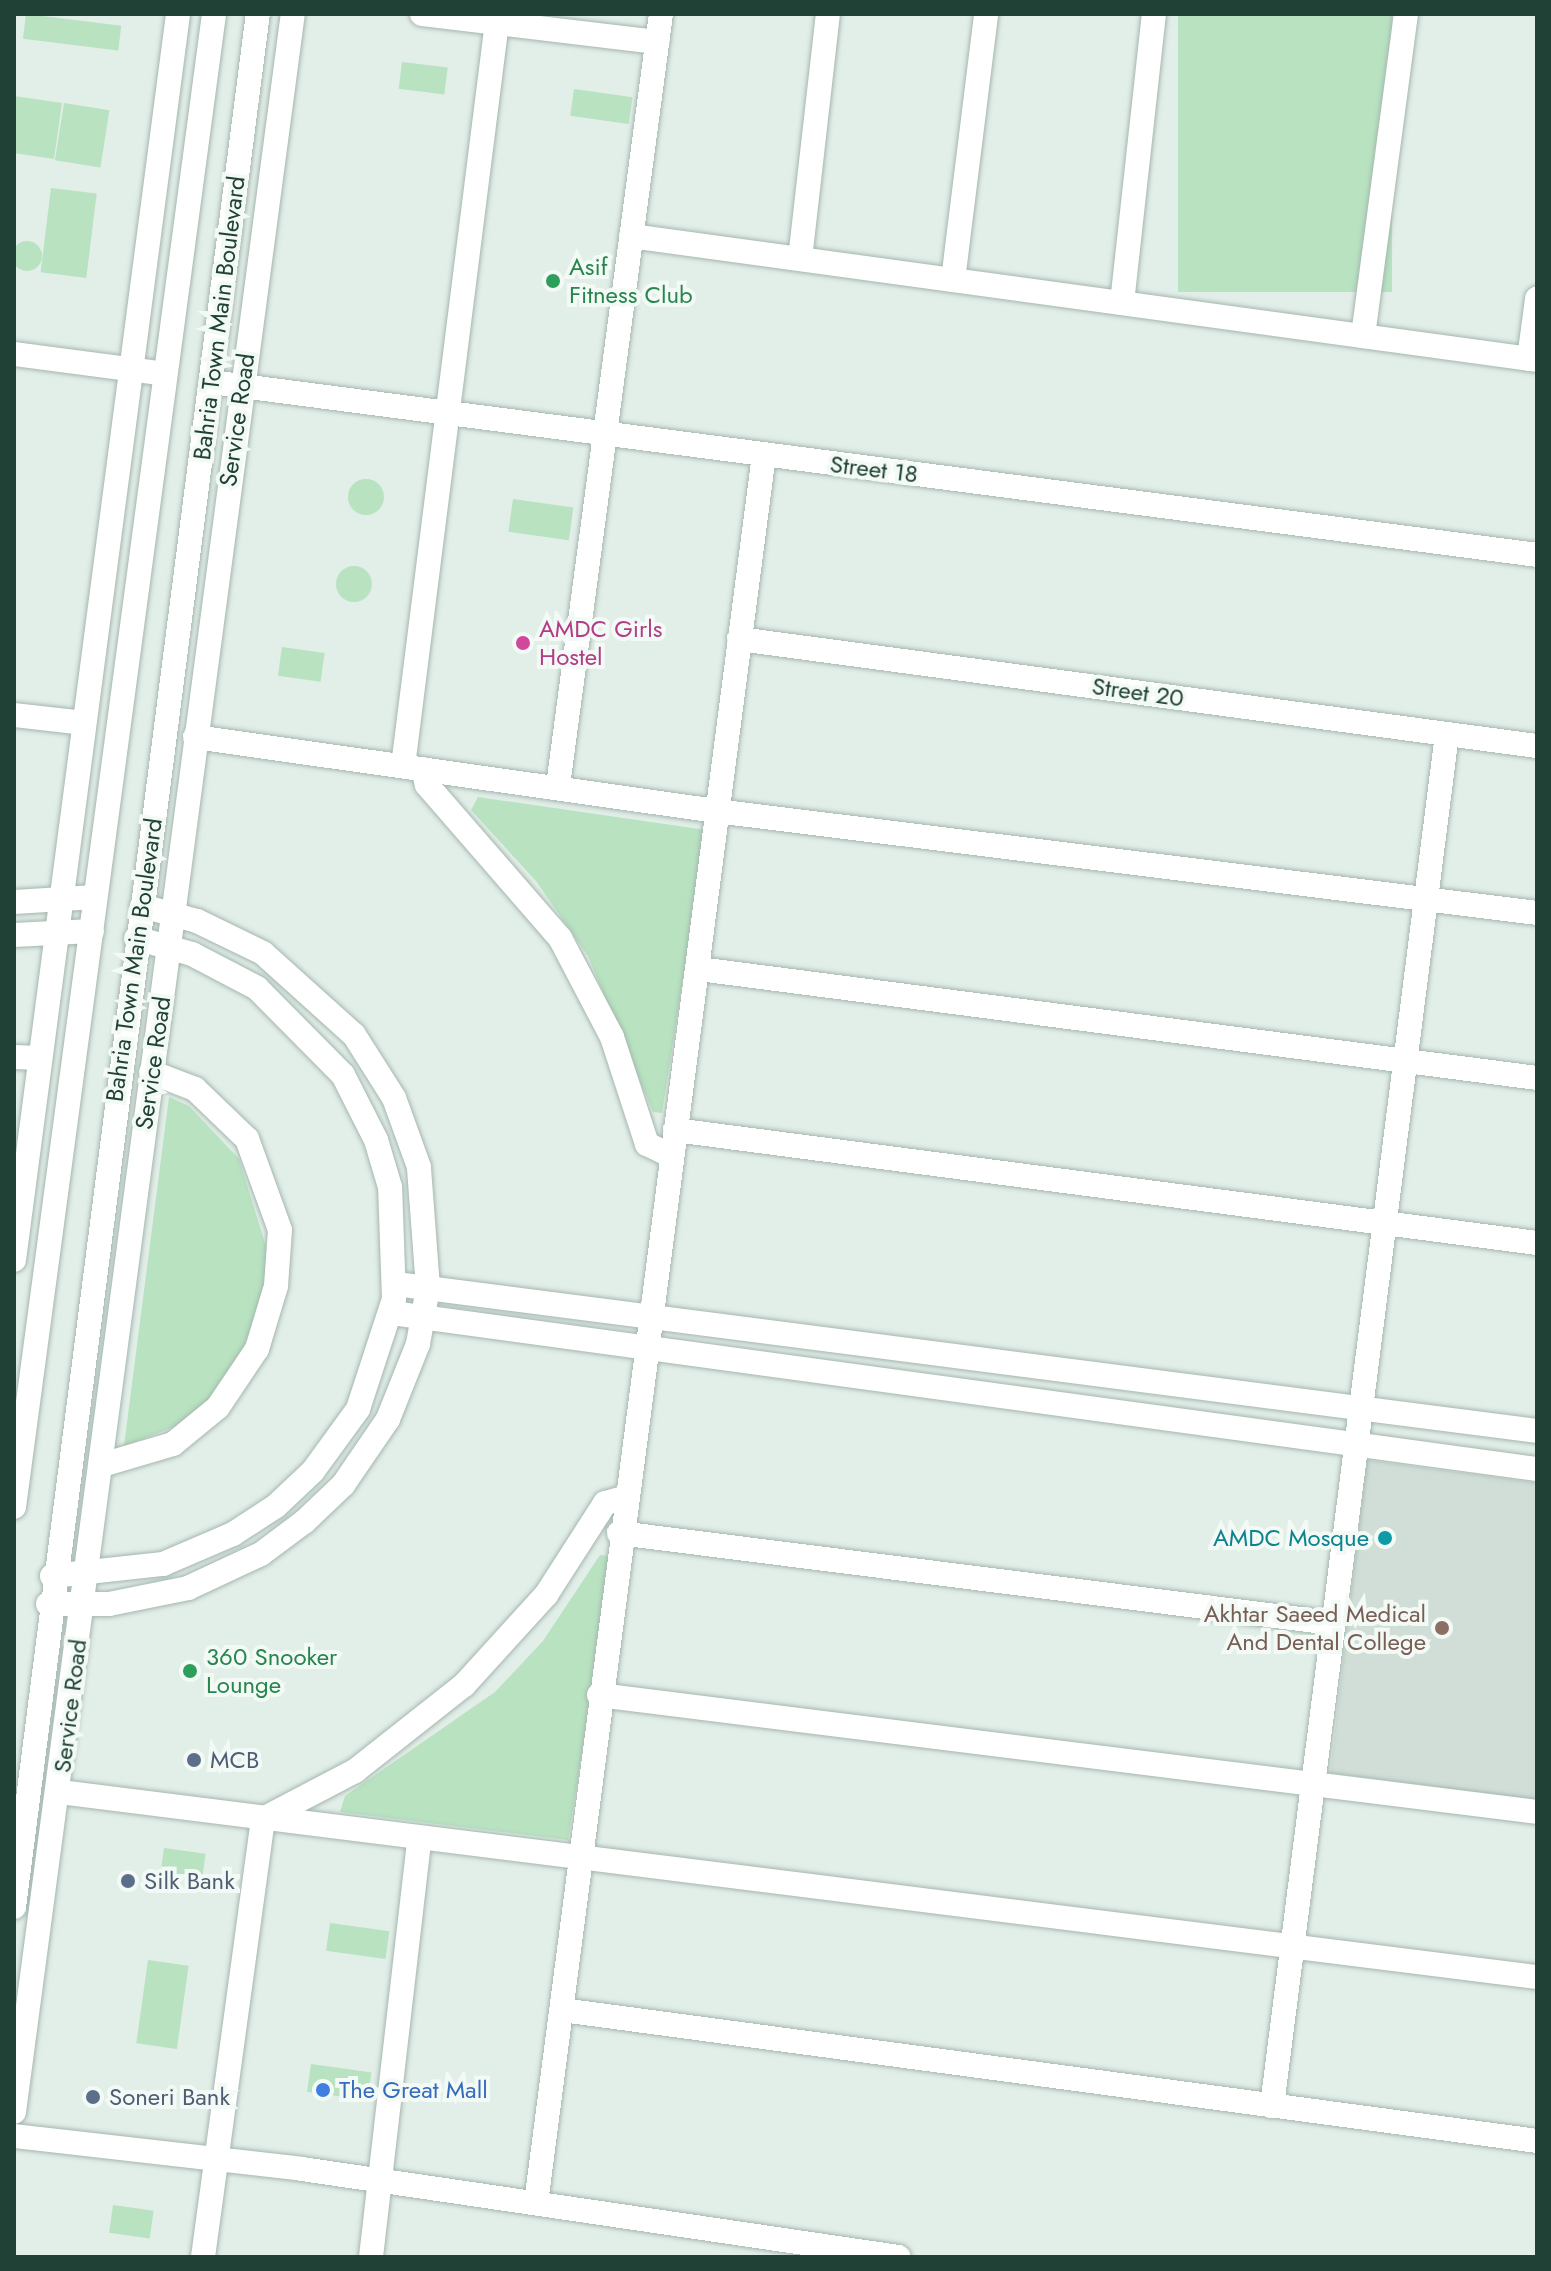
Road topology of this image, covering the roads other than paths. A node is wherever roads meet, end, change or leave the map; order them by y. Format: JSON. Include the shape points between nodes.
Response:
{"nodes":[{"id":1,"x":178,"y":14,"type":"edge"},
{"id":2,"x":214,"y":14,"type":"edge"},
{"id":3,"x":258,"y":14,"type":"edge"},
{"id":4,"x":293,"y":14,"type":"edge"},
{"id":5,"x":422,"y":14,"type":"edge"},
{"id":6,"x":661,"y":14,"type":"edge"},
{"id":7,"x":828,"y":14,"type":"edge"},
{"id":8,"x":986,"y":14,"type":"edge"},
{"id":9,"x":1154,"y":14,"type":"edge"},
{"id":10,"x":1406,"y":14,"type":"edge"},
{"id":11,"x":497,"y":19,"type":"edge"},
{"id":12,"x":657,"y":42,"type":"junction"},
{"id":13,"x":631,"y":236,"type":"junction"},
{"id":14,"x":800,"y":259,"type":"junction"},
{"id":15,"x":953,"y":280,"type":"junction"},
{"id":16,"x":1537,"y":299,"type":"edge"},
{"id":17,"x":1122,"y":303,"type":"junction"},
{"id":18,"x":1363,"y":336,"type":"junction"},
{"id":19,"x":14,"y":354,"type":"edge"},
{"id":20,"x":1533,"y":359,"type":"edge"},
{"id":21,"x":133,"y":370,"type":"junction"},
{"id":22,"x":165,"y":374,"type":"junction"},
{"id":23,"x":211,"y":382,"type":"junction"},
{"id":24,"x":242,"y":386,"type":"junction"},
{"id":25,"x":449,"y":413,"type":"junction"},
{"id":26,"x":605,"y":434,"type":"junction"},
{"id":27,"x":764,"y":455,"type":"junction"},
{"id":28,"x":1537,"y":555,"type":"edge"},
{"id":29,"x":739,"y":639,"type":"junction"},
{"id":30,"x":14,"y":715,"type":"edge"},
{"id":31,"x":84,"y":723,"type":"junction"},
{"id":32,"x":1447,"y":734,"type":"junction"},
{"id":33,"x":195,"y":737,"type":"junction"},
{"id":34,"x":1537,"y":746,"type":"edge"},
{"id":35,"x":413,"y":768,"type":"junction"},
{"id":36,"x":558,"y":786,"type":"junction"},
{"id":37,"x":716,"y":811,"type":"junction"},
{"id":38,"x":62,"y":896,"type":"junction"},
{"id":39,"x":95,"y":897,"type":"junction"},
{"id":40,"x":1425,"y":901,"type":"junction"},
{"id":41,"x":14,"y":902,"type":"edge"},
{"id":42,"x":142,"y":906,"type":"junction"},
{"id":43,"x":1537,"y":913,"type":"edge"},
{"id":44,"x":173,"y":914,"type":"junction"},
{"id":45,"x":57,"y":930,"type":"junction"},
{"id":46,"x":92,"y":931,"type":"junction"},
{"id":47,"x":14,"y":935,"type":"edge"},
{"id":48,"x":136,"y":938,"type":"junction"},
{"id":49,"x":169,"y":946,"type":"junction"},
{"id":50,"x":699,"y":969,"type":"junction"},
{"id":51,"x":14,"y":1057,"type":"edge"},
{"id":52,"x":40,"y":1058,"type":"junction"},
{"id":53,"x":1405,"y":1061,"type":"junction"},
{"id":54,"x":151,"y":1072,"type":"junction"},
{"id":55,"x":1537,"y":1078,"type":"edge"},
{"id":56,"x":675,"y":1130,"type":"junction"},
{"id":57,"x":670,"y":1155,"type":"junction"},
{"id":58,"x":1384,"y":1223,"type":"junction"},
{"id":59,"x":1537,"y":1243,"type":"edge"},
{"id":60,"x":14,"y":1260,"type":"edge"},
{"id":61,"x":396,"y":1284,"type":"junction"},
{"id":62,"x":428,"y":1288,"type":"junction"},
{"id":63,"x":392,"y":1313,"type":"junction"},
{"id":64,"x":424,"y":1317,"type":"junction"},
{"id":65,"x":650,"y":1318,"type":"junction"},
{"id":66,"x":645,"y":1347,"type":"junction"},
{"id":67,"x":1360,"y":1405,"type":"junction"},
{"id":68,"x":1537,"y":1431,"type":"edge"},
{"id":69,"x":1356,"y":1440,"type":"junction"},
{"id":70,"x":102,"y":1465,"type":"junction"},
{"id":71,"x":1537,"y":1469,"type":"edge"},
{"id":72,"x":624,"y":1498,"type":"junction"},
{"id":73,"x":14,"y":1507,"type":"edge"},
{"id":74,"x":619,"y":1533,"type":"junction"},
{"id":75,"x":52,"y":1576,"type":"junction"},
{"id":76,"x":87,"y":1576,"type":"junction"},
{"id":77,"x":48,"y":1604,"type":"junction"},
{"id":78,"x":83,"y":1605,"type":"junction"},
{"id":79,"x":1331,"y":1623,"type":"junction"},
{"id":80,"x":599,"y":1695,"type":"junction"},
{"id":81,"x":1310,"y":1782,"type":"junction"},
{"id":82,"x":60,"y":1792,"type":"junction"},
{"id":83,"x":1537,"y":1812,"type":"edge"},
{"id":84,"x":263,"y":1819,"type":"junction"},
{"id":85,"x":419,"y":1839,"type":"junction"},
{"id":86,"x":582,"y":1862,"type":"junction"},
{"id":87,"x":14,"y":1907,"type":"edge"},
{"id":88,"x":1289,"y":1944,"type":"junction"},
{"id":89,"x":1537,"y":1977,"type":"edge"},
{"id":90,"x":562,"y":2010,"type":"junction"},
{"id":91,"x":1272,"y":2106,"type":"junction"},
{"id":92,"x":14,"y":2112,"type":"edge"},
{"id":93,"x":14,"y":2136,"type":"edge"},
{"id":94,"x":1537,"y":2141,"type":"edge"},
{"id":95,"x":217,"y":2159,"type":"junction"},
{"id":96,"x":380,"y":2181,"type":"junction"},
{"id":97,"x":536,"y":2203,"type":"junction"},
{"id":98,"x":203,"y":2257,"type":"edge"},
{"id":99,"x":371,"y":2257,"type":"edge"},
{"id":100,"x":899,"y":2257,"type":"edge"}],
"edges":[{"from":1,"to":21,"type":"street"},
{"from":2,"to":22,"type":"street","name":"Bahria Town Main Boulevard"},
{"from":3,"to":23,"type":"street","name":"Bahria Town Main Boulevard"},
{"from":4,"to":24,"type":"street","name":"Service Road"},
{"from":5,"to":11,"type":"street"},
{"from":6,"to":12,"type":"street"},
{"from":7,"to":14,"type":"street"},
{"from":8,"to":15,"type":"street"},
{"from":9,"to":17,"type":"street"},
{"from":10,"to":18,"type":"street"},
{"from":11,"to":12,"type":"street"},
{"from":11,"to":25,"type":"street"},
{"from":12,"to":13,"type":"street"},
{"from":13,"to":14,"type":"street"},
{"from":13,"to":26,"type":"street"},
{"from":14,"to":15,"type":"street"},
{"from":15,"to":17,"type":"street"},
{"from":16,"to":20,"type":"street"},
{"from":17,"to":18,"type":"street"},
{"from":18,"to":20,"type":"street"},
{"from":19,"to":21,"type":"street"},
{"from":21,"to":22,"type":"street"},
{"from":21,"to":31,"type":"street"},
{"from":22,"to":39,"type":"street","name":"Bahria Town Main Boulevard"},
{"from":23,"to":24,"type":"street","name":"Street 18"},
{"from":23,"to":42,"type":"street","name":"Bahria Town Main Boulevard"},
{"from":24,"to":25,"type":"street","name":"Street 18"},
{"from":24,"to":33,"type":"street","name":"Service Road"},
{"from":25,"to":26,"type":"street","name":"Street 18"},
{"from":25,"to":35,"type":"street"},
{"from":26,"to":27,"type":"street","name":"Street 18"},
{"from":26,"to":36,"type":"street"},
{"from":27,"to":28,"type":"street","name":"Street 18"},
{"from":27,"to":29,"type":"street"},
{"from":29,"to":32,"type":"street","name":"Street 20"},
{"from":29,"to":37,"type":"street"},
{"from":30,"to":31,"type":"street"},
{"from":31,"to":38,"type":"street"},
{"from":32,"to":34,"type":"street","name":"Street 20"},
{"from":32,"to":40,"type":"street"},
{"from":33,"to":35,"type":"street"},
{"from":33,"to":44,"type":"street","name":"Service Road"},
{"from":35,"to":36,"type":"street"},
{"from":35,"to":57,"type":"street","via":[[560,938],[612,1037],[647,1144]]},
{"from":36,"to":37,"type":"street"},
{"from":37,"to":40,"type":"street"},
{"from":37,"to":50,"type":"street"},
{"from":38,"to":39,"type":"street"},
{"from":38,"to":41,"type":"street"},
{"from":38,"to":45,"type":"street"},
{"from":39,"to":46,"type":"street","name":"Bahria Town Main Boulevard"},
{"from":40,"to":43,"type":"street"},
{"from":40,"to":53,"type":"street"},
{"from":42,"to":44,"type":"street"},
{"from":42,"to":48,"type":"street","name":"Bahria Town Main Boulevard"},
{"from":44,"to":49,"type":"street","name":"Service Road"},
{"from":44,"to":62,"type":"street","via":[[284,967],[369,1055],[419,1167]]},
{"from":45,"to":46,"type":"street"},
{"from":45,"to":47,"type":"street"},
{"from":45,"to":52,"type":"street"},
{"from":46,"to":73,"type":"street","name":"Bahria Town Main Boulevard"},
{"from":48,"to":49,"type":"street"},
{"from":48,"to":75,"type":"street","name":"Bahria Town Main Boulevard"},
{"from":49,"to":54,"type":"street","name":"Service Road"},
{"from":49,"to":61,"type":"street","via":[[215,964],[277,1003],[343,1075],[384,1163]]},
{"from":50,"to":53,"type":"street"},
{"from":50,"to":56,"type":"street"},
{"from":51,"to":52,"type":"street"},
{"from":52,"to":60,"type":"street"},
{"from":53,"to":55,"type":"street"},
{"from":53,"to":58,"type":"street"},
{"from":54,"to":70,"type":"street","name":"Service Road"},
{"from":54,"to":70,"type":"street","via":[[195,1089],[247,1139],[280,1230],[278,1274],[265,1330],[231,1393],[173,1444]]},
{"from":56,"to":57,"type":"street"},
{"from":56,"to":58,"type":"street"},
{"from":57,"to":65,"type":"street"},
{"from":58,"to":59,"type":"street"},
{"from":58,"to":67,"type":"street"},
{"from":61,"to":62,"type":"street"},
{"from":61,"to":63,"type":"street"},
{"from":62,"to":64,"type":"street"},
{"from":62,"to":65,"type":"street"},
{"from":63,"to":64,"type":"street"},
{"from":63,"to":76,"type":"street","via":[[358,1409],[286,1498],[187,1556]]},
{"from":64,"to":66,"type":"street"},
{"from":64,"to":78,"type":"street","via":[[388,1419],[343,1485],[304,1522],[213,1578],[136,1601]]},
{"from":65,"to":66,"type":"street"},
{"from":65,"to":67,"type":"street"},
{"from":66,"to":69,"type":"street"},
{"from":66,"to":72,"type":"street"},
{"from":67,"to":68,"type":"street"},
{"from":67,"to":69,"type":"street"},
{"from":69,"to":71,"type":"street"},
{"from":69,"to":79,"type":"street"},
{"from":70,"to":76,"type":"street","name":"Service Road"},
{"from":72,"to":74,"type":"street"},
{"from":72,"to":84,"type":"street","via":[[605,1503],[546,1595],[464,1685],[355,1771]]},
{"from":74,"to":79,"type":"street"},
{"from":74,"to":80,"type":"street"},
{"from":75,"to":76,"type":"street"},
{"from":75,"to":77,"type":"street","name":"Bahria Town Main Boulevard"},
{"from":76,"to":78,"type":"street","name":"Service Road"},
{"from":77,"to":78,"type":"street"},
{"from":77,"to":87,"type":"street","name":"Bahria Town Main Boulevard"},
{"from":78,"to":82,"type":"street","name":"Service Road"},
{"from":79,"to":81,"type":"street"},
{"from":80,"to":81,"type":"street"},
{"from":80,"to":86,"type":"street"},
{"from":81,"to":83,"type":"street"},
{"from":81,"to":88,"type":"street"},
{"from":82,"to":84,"type":"street"},
{"from":82,"to":92,"type":"street","name":"Service Road"},
{"from":84,"to":85,"type":"street"},
{"from":84,"to":95,"type":"street"},
{"from":85,"to":86,"type":"street"},
{"from":85,"to":96,"type":"street"},
{"from":86,"to":88,"type":"street"},
{"from":86,"to":90,"type":"street"},
{"from":88,"to":89,"type":"street"},
{"from":88,"to":91,"type":"street"},
{"from":90,"to":91,"type":"street"},
{"from":90,"to":97,"type":"street"},
{"from":91,"to":94,"type":"street"},
{"from":93,"to":95,"type":"street"},
{"from":95,"to":96,"type":"street"},
{"from":95,"to":98,"type":"street"},
{"from":96,"to":97,"type":"street"},
{"from":96,"to":99,"type":"street"},
{"from":97,"to":100,"type":"street"}]}
